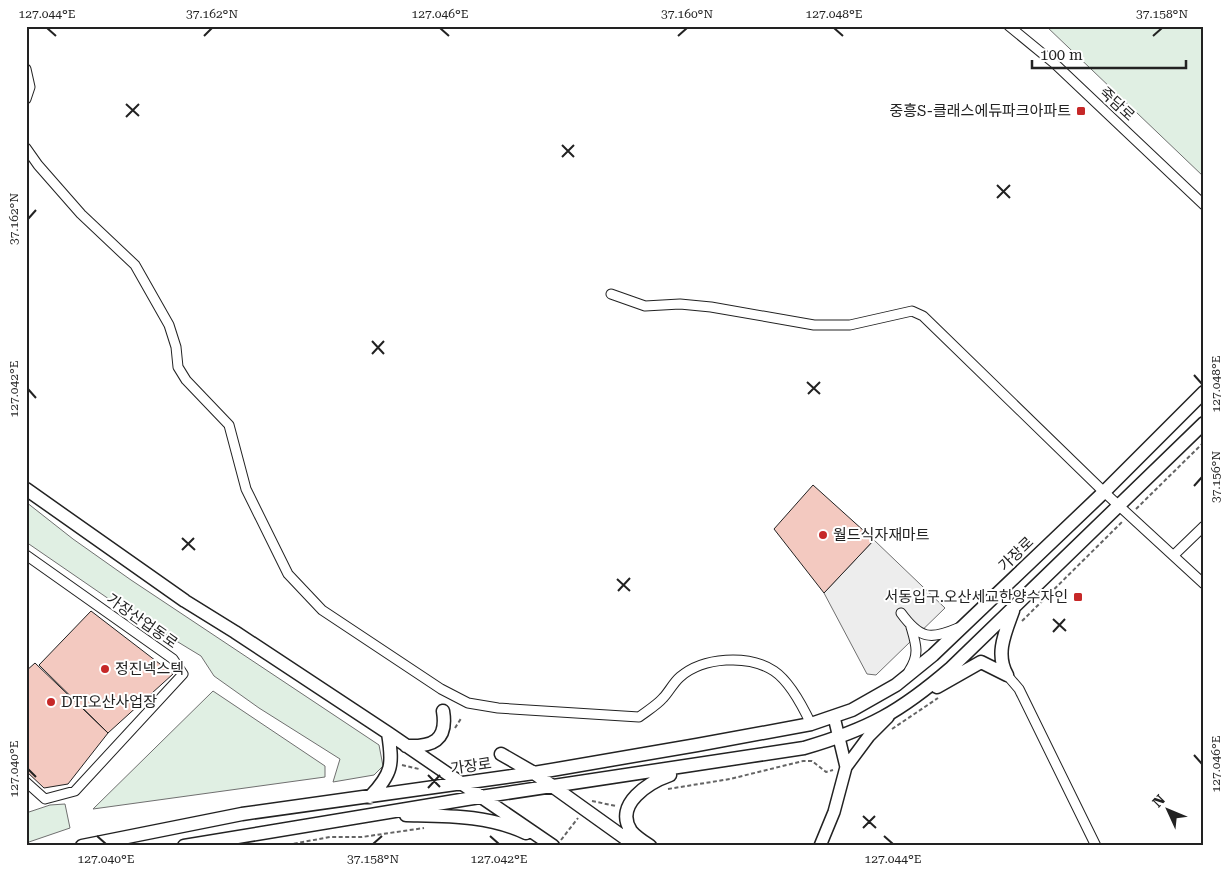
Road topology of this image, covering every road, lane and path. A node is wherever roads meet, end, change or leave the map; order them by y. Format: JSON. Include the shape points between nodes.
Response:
{"nodes":[{"id":1,"x":1009,"y":26,"type":"edge"},
{"id":2,"x":26,"y":69,"type":"edge"},
{"id":3,"x":26,"y":99,"type":"edge"},
{"id":4,"x":26,"y":148,"type":"edge"},
{"id":5,"x":1204,"y":205,"type":"edge"},
{"id":6,"x":611,"y":294,"type":"dead end"},
{"id":7,"x":1204,"y":392,"type":"edge"},
{"id":8,"x":1204,"y":422,"type":"edge"},
{"id":9,"x":1204,"y":442,"type":"edge"},
{"id":10,"x":26,"y":489,"type":"edge"},
{"id":11,"x":1104,"y":492,"type":"junction"},
{"id":12,"x":1120,"y":506,"type":"junction"},
{"id":13,"x":1130,"y":515,"type":"junction"},
{"id":14,"x":1204,"y":526,"type":"edge"},
{"id":15,"x":1174,"y":555,"type":"junction"},
{"id":16,"x":26,"y":556,"type":"edge"},
{"id":17,"x":1204,"y":584,"type":"edge"},
{"id":18,"x":1014,"y":608,"type":"junction"},
{"id":19,"x":901,"y":613,"type":"dead end"},
{"id":20,"x":911,"y":626,"type":"junction"},
{"id":21,"x":963,"y":626,"type":"junction"},
{"id":22,"x":1016,"y":627,"type":"dead end"},
{"id":23,"x":1007,"y":675,"type":"junction"},
{"id":24,"x":896,"y":685,"type":"junction"},
{"id":25,"x":942,"y":695,"type":"dead end"},
{"id":26,"x":919,"y":696,"type":"junction"},
{"id":27,"x":443,"y":711,"type":"dead end"},
{"id":28,"x":888,"y":716,"type":"junction"},
{"id":29,"x":834,"y":717,"type":"junction"},
{"id":30,"x":811,"y":724,"type":"junction"},
{"id":31,"x":388,"y":733,"type":"junction"},
{"id":32,"x":886,"y":734,"type":"dead end"},
{"id":33,"x":840,"y":738,"type":"junction"},
{"id":34,"x":406,"y":746,"type":"junction"},
{"id":35,"x":392,"y":763,"type":"junction"},
{"id":36,"x":715,"y":763,"type":"junction"},
{"id":37,"x":846,"y":766,"type":"junction"},
{"id":38,"x":424,"y":770,"type":"dead end"},
{"id":39,"x":826,"y":772,"type":"dead end"},
{"id":40,"x":534,"y":773,"type":"junction"},
{"id":41,"x":504,"y":778,"type":"junction"},
{"id":42,"x":26,"y":782,"type":"edge"},
{"id":43,"x":460,"y":784,"type":"junction"},
{"id":44,"x":552,"y":787,"type":"junction"},
{"id":45,"x":665,"y":790,"type":"dead end"},
{"id":46,"x":486,"y":796,"type":"junction"},
{"id":47,"x":370,"y":797,"type":"junction"},
{"id":48,"x":629,"y":809,"type":"junction"},
{"id":49,"x":585,"y":810,"type":"junction"},
{"id":50,"x":373,"y":814,"type":"junction"},
{"id":51,"x":425,"y":827,"type":"dead end"},
{"id":52,"x":82,"y":846,"type":"edge"},
{"id":53,"x":184,"y":846,"type":"edge"},
{"id":54,"x":281,"y":846,"type":"edge"},
{"id":55,"x":553,"y":846,"type":"edge"},
{"id":56,"x":636,"y":846,"type":"edge"},
{"id":57,"x":650,"y":846,"type":"edge"},
{"id":58,"x":820,"y":846,"type":"edge"},
{"id":59,"x":1096,"y":846,"type":"edge"}],
"edges":[{"from":1,"to":5,"type":"street","name":"죽담로","via":[[1054,63]]},
{"from":2,"to":3,"type":"street","via":[[30,87]]},
{"from":4,"to":30,"type":"street","via":[[81,214],[134,265],[169,325],[178,366],[186,380],[229,425],[246,489],[288,574],[322,610],[441,689],[468,703],[498,708],[639,717],[662,700],[680,676],[726,658],[751,662],[774,671],[799,701]]},
{"from":6,"to":11,"type":"street","via":[[645,306],[703,306],[814,325],[850,325],[912,311],[923,316]]},
{"from":7,"to":11,"type":"main road","name":"가장로"},
{"from":8,"to":12,"type":"main road"},
{"from":9,"to":13,"type":"path"},
{"from":10,"to":31,"type":"main road","via":[[185,601]]},
{"from":11,"to":12,"type":"street"},
{"from":11,"to":21,"type":"main road","name":"가장로"},
{"from":12,"to":13,"type":"street"},
{"from":12,"to":18,"type":"main road"},
{"from":13,"to":15,"type":"street"},
{"from":13,"to":22,"type":"path"},
{"from":14,"to":15,"type":"street"},
{"from":15,"to":17,"type":"street"},
{"from":16,"to":42,"type":"street","name":"가장산업동로","via":[[173,659],[183,674],[76,791],[45,799]]},
{"from":18,"to":23,"type":"main road","via":[[1002,641],[1001,665]]},
{"from":18,"to":26,"type":"main road"},
{"from":19,"to":20,"type":"street"},
{"from":20,"to":21,"type":"street","via":[[918,632],[934,636]]},
{"from":20,"to":24,"type":"street","via":[[918,650],[916,661]]},
{"from":21,"to":24,"type":"main road","name":"가장로"},
{"from":23,"to":26,"type":"main road","via":[[981,662]]},
{"from":23,"to":59,"type":"street","via":[[1019,690]]},
{"from":24,"to":29,"type":"main road","name":"가장로"},
{"from":25,"to":32,"type":"path"},
{"from":26,"to":28,"type":"main road"},
{"from":27,"to":34,"type":"main road","via":[[444,730],[435,741],[424,747]]},
{"from":28,"to":33,"type":"main road"},
{"from":28,"to":37,"type":"street"},
{"from":29,"to":30,"type":"main road","name":"가장로"},
{"from":29,"to":33,"type":"street"},
{"from":30,"to":40,"type":"main road","name":"가장로"},
{"from":31,"to":34,"type":"main road"},
{"from":31,"to":35,"type":"main road"},
{"from":33,"to":36,"type":"main road","via":[[804,748]]},
{"from":33,"to":37,"type":"street"},
{"from":34,"to":43,"type":"main road"},
{"from":35,"to":38,"type":"path"},
{"from":35,"to":47,"type":"main road","via":[[384,782]]},
{"from":36,"to":44,"type":"main road"},
{"from":36,"to":48,"type":"main road","via":[[656,780],[642,789]]},
{"from":37,"to":58,"type":"street","via":[[834,812]]},
{"from":39,"to":45,"type":"path","via":[[812,761],[802,761],[730,779]]},
{"from":40,"to":41,"type":"main road","name":"가장로"},
{"from":40,"to":41,"type":"main road","via":[[502,754],[506,765]]},
{"from":40,"to":44,"type":"main road"},
{"from":41,"to":43,"type":"main road","name":"가장로"},
{"from":41,"to":46,"type":"main road"},
{"from":43,"to":46,"type":"main road"},
{"from":43,"to":47,"type":"main road","name":"가장로"},
{"from":44,"to":46,"type":"main road"},
{"from":44,"to":49,"type":"main road"},
{"from":46,"to":50,"type":"main road"},
{"from":46,"to":55,"type":"main road"},
{"from":47,"to":52,"type":"main road","name":"가장로","via":[[242,814]]},
{"from":48,"to":49,"type":"path","via":[[592,800]]},
{"from":48,"to":57,"type":"main road","via":[[628,822],[632,831]]},
{"from":49,"to":55,"type":"path"},
{"from":49,"to":56,"type":"main road"},
{"from":50,"to":53,"type":"main road"},
{"from":50,"to":55,"type":"main road","via":[[478,818],[518,829]]},
{"from":51,"to":54,"type":"path","via":[[362,837],[330,837]]}]}
